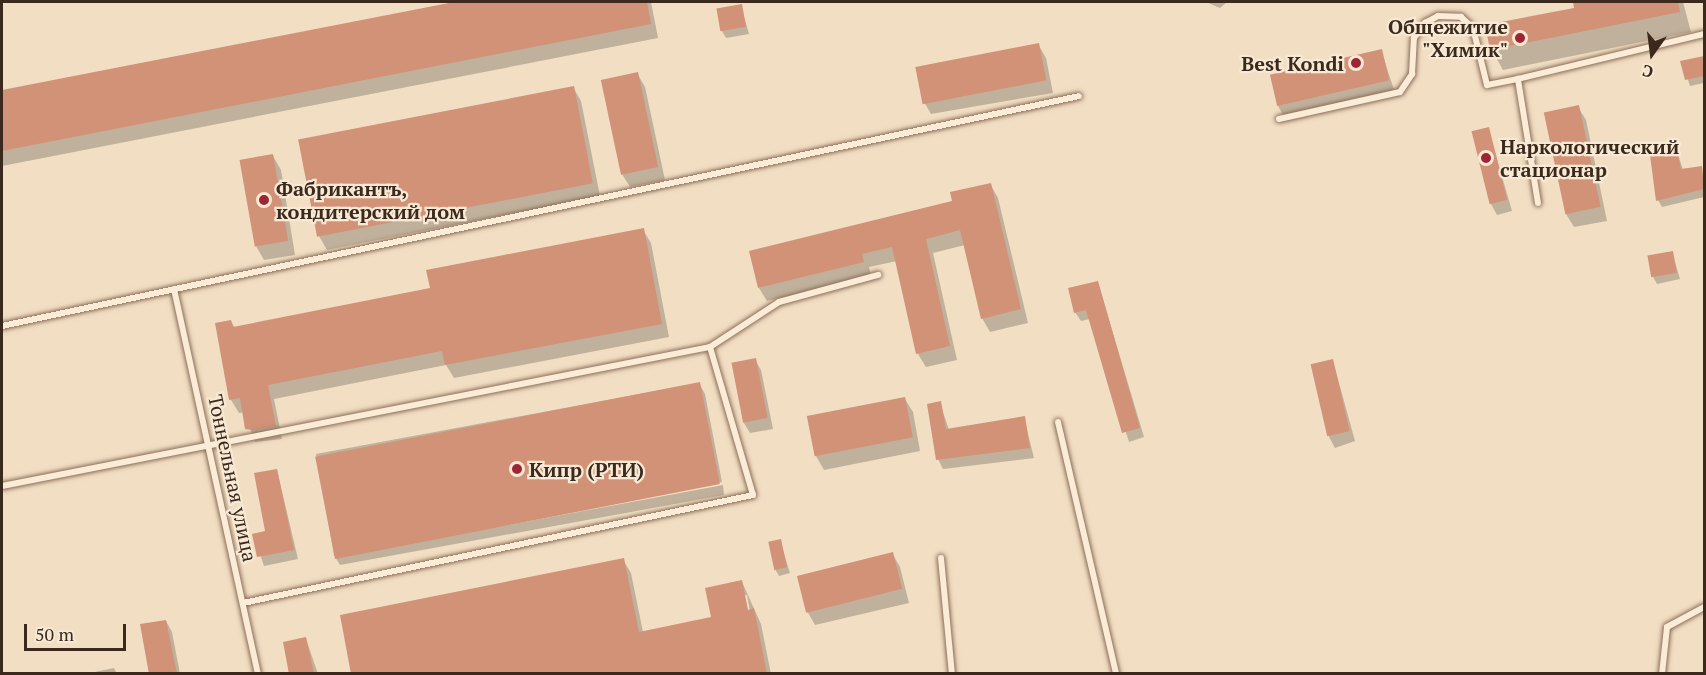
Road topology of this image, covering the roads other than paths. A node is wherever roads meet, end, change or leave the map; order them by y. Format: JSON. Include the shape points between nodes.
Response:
{"nodes":[{"id":1,"x":1704,"y":34,"type":"edge"},
{"id":2,"x":1518,"y":80,"type":"junction"},
{"id":3,"x":1079,"y":96,"type":"dead end"},
{"id":4,"x":1279,"y":119,"type":"dead end"},
{"id":5,"x":1539,"y":202,"type":"dead end"},
{"id":6,"x":878,"y":275,"type":"dead end"},
{"id":7,"x":174,"y":289,"type":"junction"},
{"id":8,"x":2,"y":326,"type":"edge"},
{"id":9,"x":710,"y":347,"type":"junction"},
{"id":10,"x":1058,"y":422,"type":"dead end"},
{"id":11,"x":210,"y":443,"type":"junction"},
{"id":12,"x":2,"y":486,"type":"edge"},
{"id":13,"x":941,"y":558,"type":"dead end"},
{"id":14,"x":243,"y":603,"type":"junction"},
{"id":15,"x":1704,"y":607,"type":"edge"},
{"id":16,"x":258,"y":674,"type":"edge"},
{"id":17,"x":952,"y":674,"type":"edge"},
{"id":18,"x":1116,"y":674,"type":"edge"},
{"id":19,"x":1662,"y":674,"type":"edge"}],
"edges":[{"from":1,"to":2,"type":"lane"},
{"from":2,"to":4,"type":"lane","via":[[1487,85],[1473,28],[1461,17],[1438,16],[1425,23],[1414,38],[1412,74],[1400,92]]},
{"from":2,"to":5,"type":"lane"},
{"from":3,"to":7,"type":"lane"},
{"from":6,"to":9,"type":"lane","via":[[779,302]]},
{"from":7,"to":8,"type":"lane"},
{"from":7,"to":11,"type":"lane","name":"Тоннельная улица"},
{"from":9,"to":11,"type":"lane"},
{"from":9,"to":14,"type":"lane","via":[[753,495]]},
{"from":10,"to":18,"type":"lane"},
{"from":11,"to":12,"type":"lane"},
{"from":11,"to":14,"type":"lane","name":"Тоннельная улица"},
{"from":13,"to":17,"type":"lane"},
{"from":14,"to":16,"type":"lane","name":"Тоннельная улица"},
{"from":15,"to":19,"type":"lane","via":[[1667,627]]}]}
